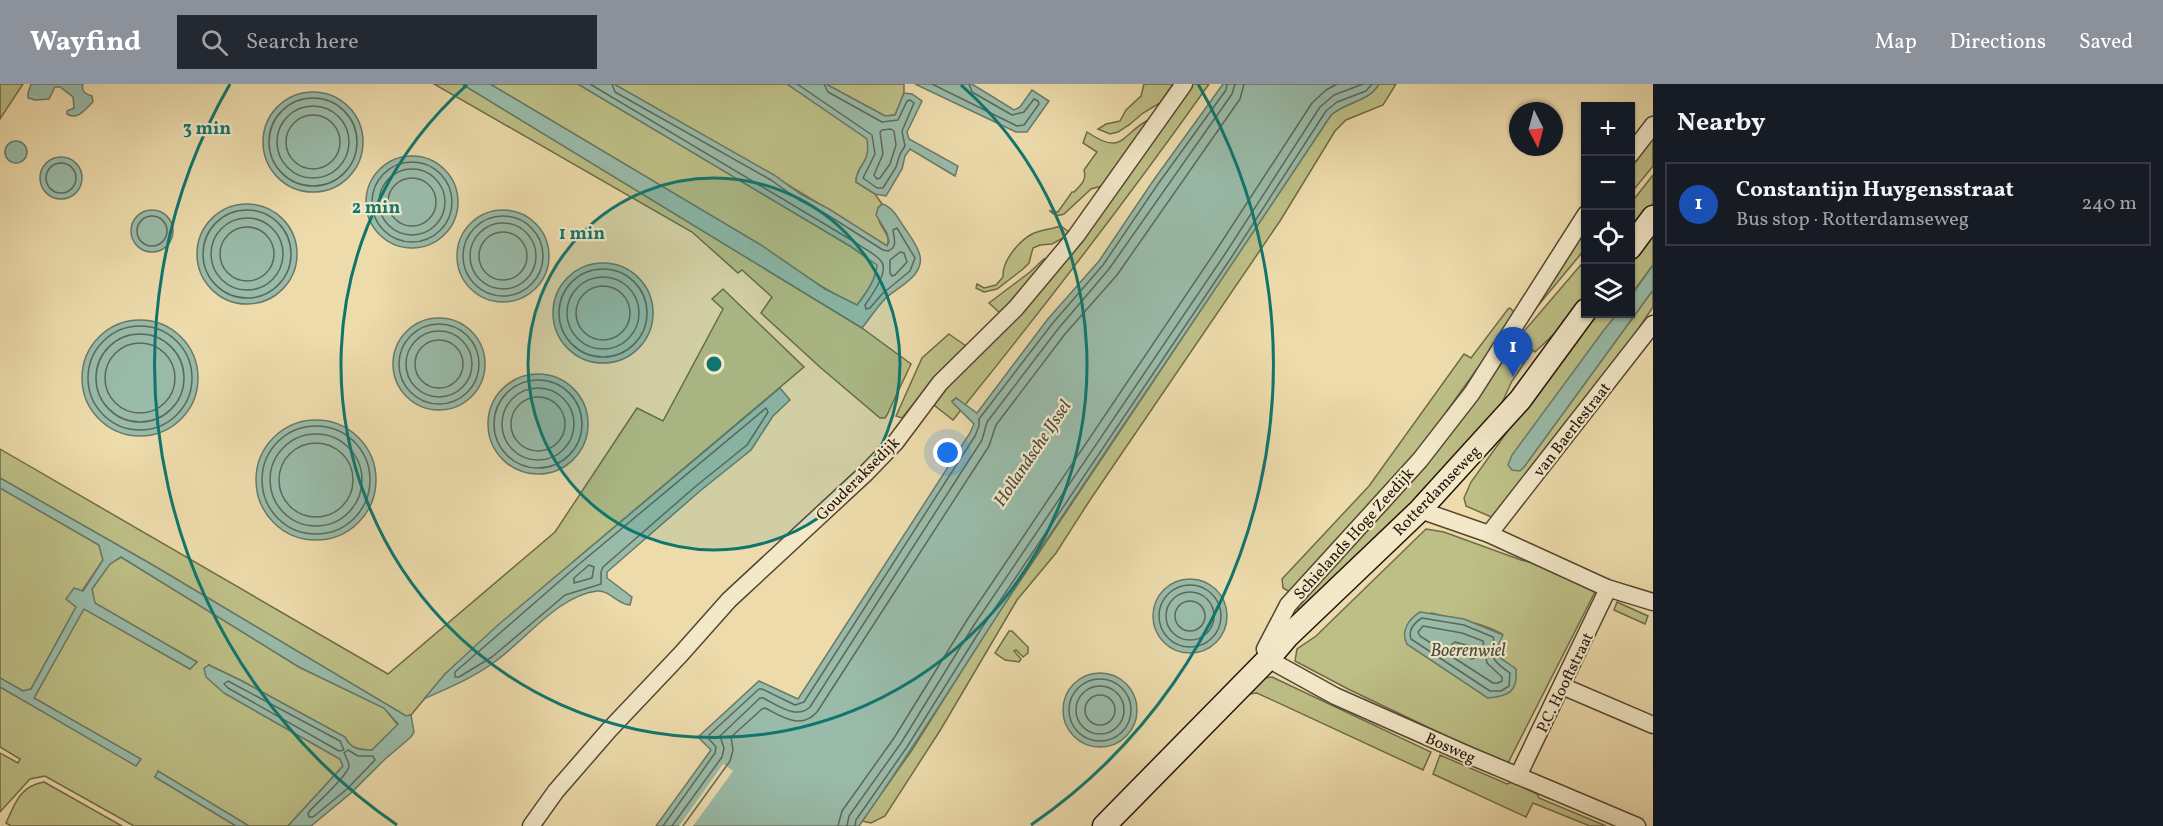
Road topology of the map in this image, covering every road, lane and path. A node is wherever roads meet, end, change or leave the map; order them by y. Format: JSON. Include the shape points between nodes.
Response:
{"nodes":[{"id":1,"x":1184,"y":84,"type":"edge"},
{"id":2,"x":1653,"y":125,"type":"edge"},
{"id":3,"x":1635,"y":148,"type":"edge"},
{"id":4,"x":1653,"y":217,"type":"edge"},
{"id":5,"x":1581,"y":222,"type":"edge"},
{"id":6,"x":1635,"y":241,"type":"edge"},
{"id":7,"x":1581,"y":317,"type":"edge"},
{"id":8,"x":1653,"y":324,"type":"edge"},
{"id":9,"x":1420,"y":510,"type":"junction"},
{"id":10,"x":1489,"y":534,"type":"junction"},
{"id":11,"x":1607,"y":588,"type":"junction"},
{"id":12,"x":1653,"y":602,"type":"edge"},
{"id":13,"x":1271,"y":656,"type":"junction"},
{"id":14,"x":1562,"y":686,"type":"junction"},
{"id":15,"x":1653,"y":726,"type":"edge"},
{"id":16,"x":1518,"y":776,"type":"junction"},
{"id":17,"x":531,"y":826,"type":"edge"},
{"id":18,"x":1104,"y":826,"type":"edge"},
{"id":19,"x":1637,"y":826,"type":"edge"}],
"edges":[{"from":1,"to":17,"type":"street","name":"Gouderaksedijk","via":[[1076,236],[1016,308],[940,383],[895,443],[866,473],[729,600],[609,730]]},
{"from":2,"to":3,"type":"street"},
{"from":4,"to":6,"type":"main road"},
{"from":5,"to":13,"type":"street","name":"Schielands Hoge Zeedijk","via":[[1472,393],[1420,460],[1288,605],[1265,649]]},
{"from":7,"to":9,"type":"main road","name":"Rotterdamseweg","via":[[1520,400]]},
{"from":8,"to":10,"type":"street","name":"van Baerlestraat"},
{"from":9,"to":10,"type":"street"},
{"from":9,"to":13,"type":"main road","name":"Rotterdamseweg"},
{"from":10,"to":11,"type":"street"},
{"from":11,"to":12,"type":"street"},
{"from":11,"to":14,"type":"street","name":"P.C. Hooftstraat"},
{"from":13,"to":16,"type":"street","name":"Bosweg","via":[[1277,664],[1335,696]]},
{"from":13,"to":18,"type":"main road"},
{"from":14,"to":15,"type":"street"},
{"from":14,"to":16,"type":"street","name":"P.C. Hooftstraat"},
{"from":16,"to":19,"type":"street","name":"Bosweg"}]}
